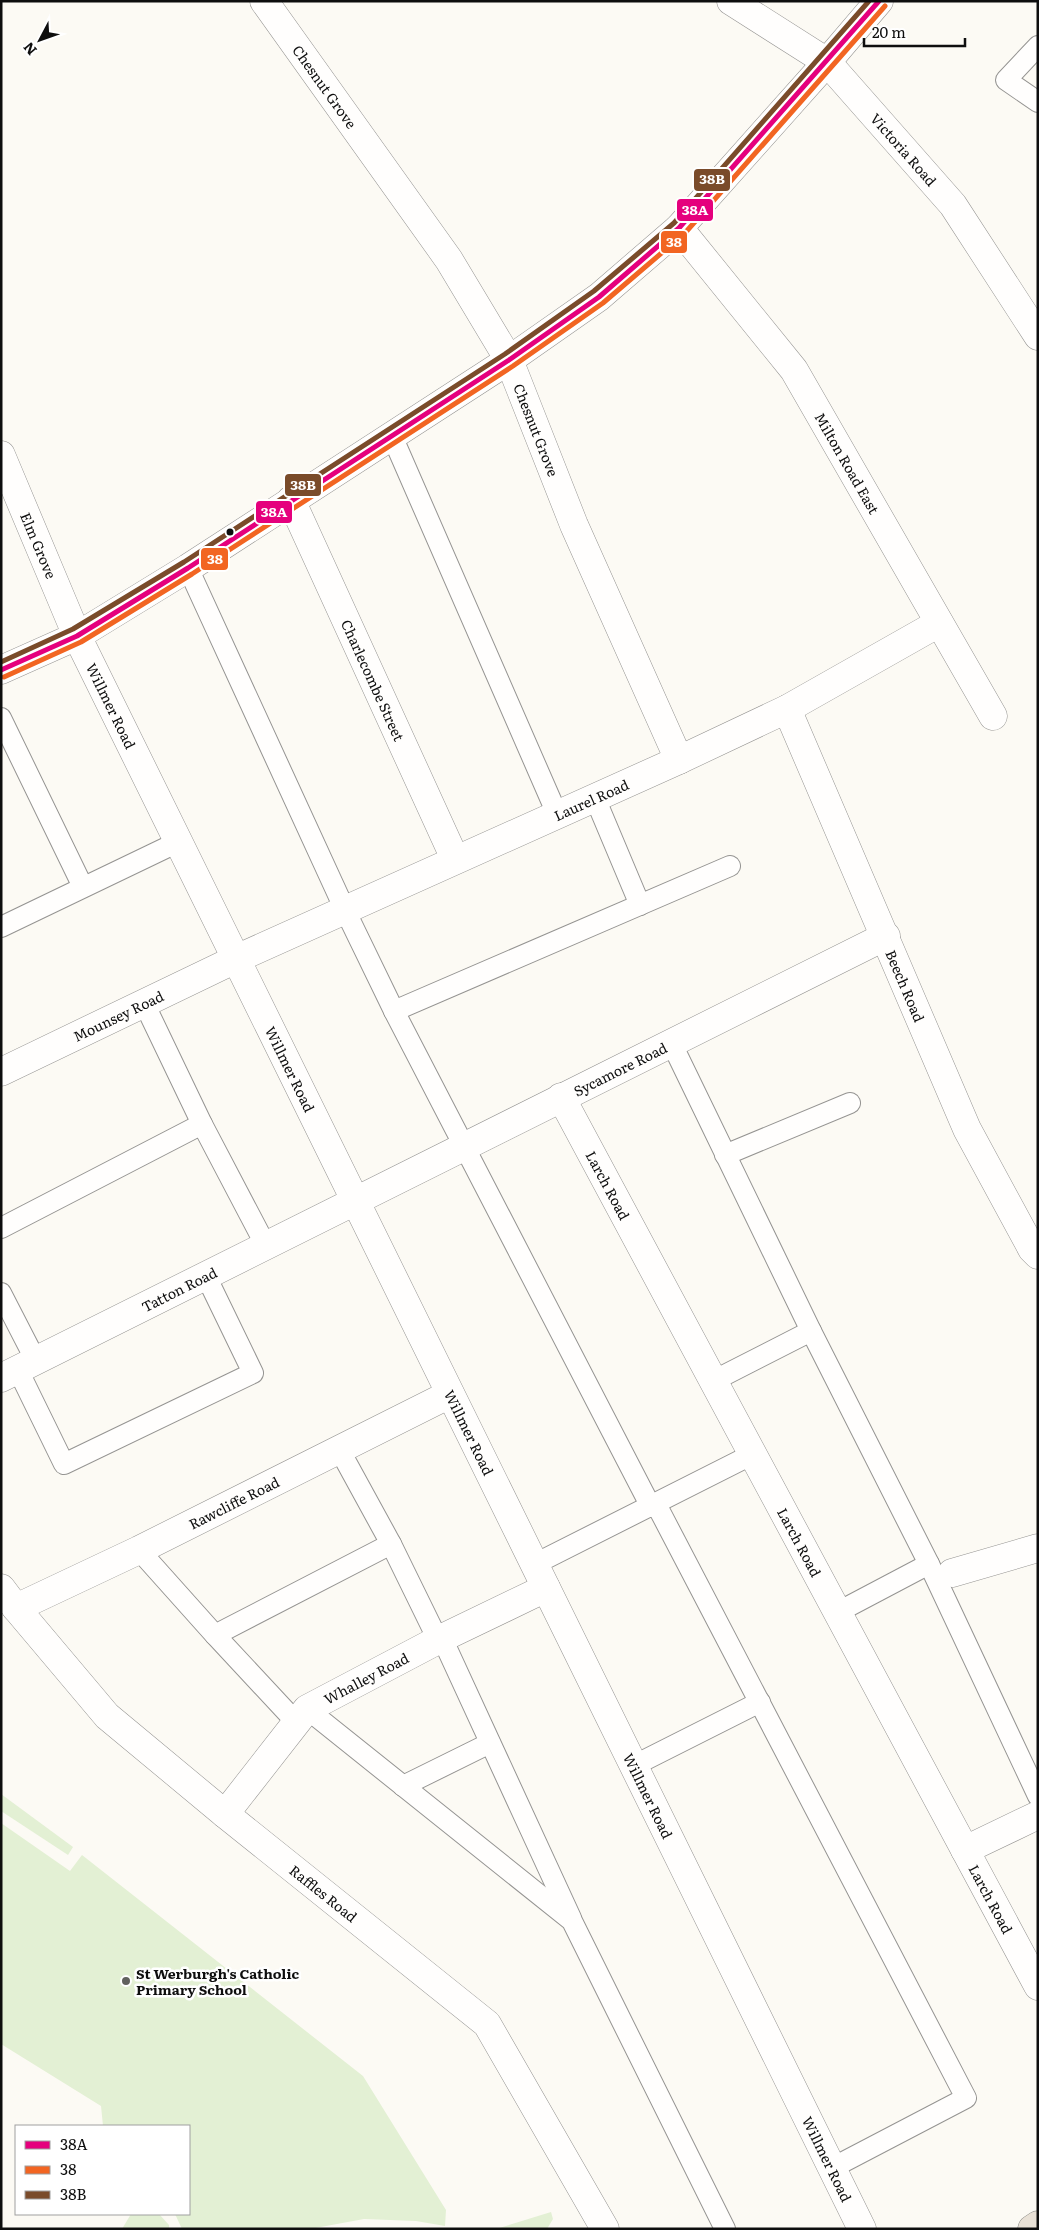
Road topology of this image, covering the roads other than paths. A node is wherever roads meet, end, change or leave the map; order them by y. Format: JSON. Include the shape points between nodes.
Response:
{"nodes":[{"id":1,"x":264,"y":1,"type":"edge"},
{"id":2,"x":731,"y":1,"type":"edge"},
{"id":3,"x":878,"y":1,"type":"edge"},
{"id":4,"x":1038,"y":46,"type":"edge"},
{"id":5,"x":827,"y":62,"type":"junction"},
{"id":6,"x":1038,"y":102,"type":"edge"},
{"id":7,"x":679,"y":228,"type":"junction"},
{"id":8,"x":1038,"y":336,"type":"edge"},
{"id":9,"x":509,"y":360,"type":"junction"},
{"id":10,"x":392,"y":436,"type":"junction"},
{"id":11,"x":1,"y":455,"type":"edge"},
{"id":12,"x":291,"y":500,"type":"junction"},
{"id":13,"x":188,"y":568,"type":"junction"},
{"id":14,"x":938,"y":623,"type":"junction"},
{"id":15,"x":77,"y":636,"type":"junction"},
{"id":16,"x":1,"y":670,"type":"edge"},
{"id":17,"x":787,"y":709,"type":"junction"},
{"id":18,"x":992,"y":716,"type":"dead end"},
{"id":19,"x":1,"y":718,"type":"edge"},
{"id":20,"x":679,"y":760,"type":"junction"},
{"id":21,"x":595,"y":798,"type":"junction"},
{"id":22,"x":557,"y":814,"type":"junction"},
{"id":23,"x":178,"y":842,"type":"junction"},
{"id":24,"x":455,"y":859,"type":"junction"},
{"id":25,"x":730,"y":866,"type":"dead end"},
{"id":26,"x":83,"y":887,"type":"junction"},
{"id":27,"x":640,"y":905,"type":"junction"},
{"id":28,"x":345,"y":910,"type":"junction"},
{"id":29,"x":1,"y":927,"type":"edge"},
{"id":30,"x":886,"y":936,"type":"junction"},
{"id":31,"x":236,"y":959,"type":"junction"},
{"id":32,"x":144,"y":1003,"type":"junction"},
{"id":33,"x":394,"y":1011,"type":"junction"},
{"id":34,"x":672,"y":1042,"type":"junction"},
{"id":35,"x":1,"y":1072,"type":"edge"},
{"id":36,"x":561,"y":1097,"type":"junction"},
{"id":37,"x":850,"y":1103,"type":"dead end"},
{"id":38,"x":202,"y":1124,"type":"junction"},
{"id":39,"x":465,"y":1146,"type":"junction"},
{"id":40,"x":725,"y":1155,"type":"junction"},
{"id":41,"x":356,"y":1201,"type":"junction"},
{"id":42,"x":3,"y":1224,"type":"edge"},
{"id":43,"x":266,"y":1246,"type":"junction"},
{"id":44,"x":1038,"y":1255,"type":"edge"},
{"id":45,"x":206,"y":1276,"type":"junction"},
{"id":46,"x":1,"y":1293,"type":"edge"},
{"id":47,"x":811,"y":1331,"type":"junction"},
{"id":48,"x":19,"y":1370,"type":"edge"},
{"id":49,"x":714,"y":1381,"type":"junction"},
{"id":50,"x":450,"y":1394,"type":"junction"},
{"id":51,"x":339,"y":1449,"type":"junction"},
{"id":52,"x":753,"y":1454,"type":"junction"},
{"id":53,"x":654,"y":1505,"type":"junction"},
{"id":54,"x":390,"y":1544,"type":"junction"},
{"id":55,"x":1038,"y":1548,"type":"edge"},
{"id":56,"x":139,"y":1550,"type":"junction"},
{"id":57,"x":941,"y":1569,"type":"junction"},
{"id":58,"x":540,"y":1576,"type":"junction"},
{"id":59,"x":9,"y":1598,"type":"edge"},
{"id":60,"x":838,"y":1612,"type":"junction"},
{"id":61,"x":215,"y":1635,"type":"junction"},
{"id":62,"x":440,"y":1639,"type":"junction"},
{"id":63,"x":760,"y":1702,"type":"junction"},
{"id":64,"x":302,"y":1716,"type":"junction"},
{"id":65,"x":490,"y":1743,"type":"junction"},
{"id":66,"x":634,"y":1765,"type":"junction"},
{"id":67,"x":403,"y":1786,"type":"junction"},
{"id":68,"x":1038,"y":1796,"type":"edge"},
{"id":69,"x":225,"y":1814,"type":"junction"},
{"id":70,"x":1038,"y":1815,"type":"edge"},
{"id":71,"x":965,"y":1850,"type":"junction"},
{"id":72,"x":572,"y":1921,"type":"junction"},
{"id":73,"x":1038,"y":1986,"type":"edge"},
{"id":74,"x":832,"y":2168,"type":"junction"},
{"id":75,"x":1038,"y":2225,"type":"edge"},
{"id":76,"x":606,"y":2229,"type":"edge"},
{"id":77,"x":725,"y":2229,"type":"edge"},
{"id":78,"x":862,"y":2229,"type":"edge"},
{"id":79,"x":1032,"y":2229,"type":"edge"}],
"edges":[{"from":1,"to":9,"type":"street","name":"Chesnut Grove","via":[[449,260]]},
{"from":2,"to":5,"type":"street","name":"Victoria Road"},
{"from":3,"to":5,"type":"street"},
{"from":4,"to":6,"type":"lane","via":[[1006,80]]},
{"from":5,"to":7,"type":"street"},
{"from":5,"to":8,"type":"street","name":"Victoria Road","via":[[953,205]]},
{"from":7,"to":9,"type":"street","via":[[599,297]]},
{"from":7,"to":14,"type":"street","name":"Milton Road East","via":[[794,370]]},
{"from":9,"to":10,"type":"street"},
{"from":9,"to":20,"type":"street","name":"Chesnut Grove","via":[[574,525]]},
{"from":10,"to":12,"type":"street"},
{"from":10,"to":22,"type":"lane"},
{"from":11,"to":15,"type":"street","name":"Elm Grove"},
{"from":12,"to":13,"type":"street"},
{"from":12,"to":24,"type":"street","name":"Charlecombe Street"},
{"from":13,"to":15,"type":"street"},
{"from":13,"to":28,"type":"lane"},
{"from":14,"to":17,"type":"street","name":"Laurel Road"},
{"from":14,"to":18,"type":"street","name":"Milton Road East"},
{"from":15,"to":16,"type":"street"},
{"from":15,"to":23,"type":"street","name":"Willmer Road"},
{"from":17,"to":20,"type":"street","name":"Laurel Road"},
{"from":17,"to":30,"type":"street","name":"Beech Road"},
{"from":19,"to":26,"type":"lane"},
{"from":20,"to":21,"type":"street","name":"Laurel Road"},
{"from":21,"to":22,"type":"street","name":"Laurel Road"},
{"from":21,"to":27,"type":"lane"},
{"from":22,"to":24,"type":"street","name":"Laurel Road"},
{"from":23,"to":26,"type":"lane"},
{"from":23,"to":31,"type":"street","name":"Willmer Road"},
{"from":24,"to":28,"type":"street","name":"Laurel Road"},
{"from":25,"to":27,"type":"lane"},
{"from":26,"to":29,"type":"lane"},
{"from":27,"to":33,"type":"lane"},
{"from":28,"to":31,"type":"street","name":"Laurel Road"},
{"from":28,"to":33,"type":"lane"},
{"from":30,"to":34,"type":"street","name":"Sycamore Road"},
{"from":30,"to":44,"type":"street","name":"Beech Road","via":[[967,1129]]},
{"from":31,"to":32,"type":"street","name":"Mounsey Road"},
{"from":31,"to":41,"type":"street","name":"Willmer Road"},
{"from":32,"to":35,"type":"street","name":"Mounsey Road"},
{"from":32,"to":38,"type":"lane"},
{"from":33,"to":39,"type":"lane"},
{"from":34,"to":36,"type":"street","name":"Sycamore Road"},
{"from":34,"to":40,"type":"lane"},
{"from":36,"to":39,"type":"street","name":"Sycamore Road"},
{"from":36,"to":49,"type":"street","name":"Larch Road"},
{"from":37,"to":40,"type":"lane"},
{"from":38,"to":42,"type":"lane"},
{"from":38,"to":43,"type":"lane"},
{"from":39,"to":41,"type":"street","name":"Sycamore Road"},
{"from":39,"to":53,"type":"lane"},
{"from":40,"to":47,"type":"lane"},
{"from":41,"to":43,"type":"street","name":"Tatton Road"},
{"from":41,"to":50,"type":"street","name":"Willmer Road"},
{"from":43,"to":45,"type":"street","name":"Tatton Road"},
{"from":45,"to":48,"type":"street","name":"Tatton Road"},
{"from":45,"to":48,"type":"lane","via":[[253,1373],[64,1464]]},
{"from":46,"to":48,"type":"lane"},
{"from":47,"to":49,"type":"lane"},
{"from":47,"to":57,"type":"lane"},
{"from":49,"to":52,"type":"street","name":"Larch Road"},
{"from":50,"to":51,"type":"street","name":"Rawcliffe Road"},
{"from":50,"to":58,"type":"street","name":"Willmer Road"},
{"from":51,"to":54,"type":"lane"},
{"from":51,"to":56,"type":"street","name":"Rawcliffe Road"},
{"from":52,"to":53,"type":"lane"},
{"from":52,"to":60,"type":"street","name":"Larch Road"},
{"from":53,"to":58,"type":"lane"},
{"from":53,"to":63,"type":"lane"},
{"from":54,"to":61,"type":"lane"},
{"from":54,"to":62,"type":"lane"},
{"from":55,"to":57,"type":"street"},
{"from":56,"to":59,"type":"street","name":"Rawcliffe Road"},
{"from":56,"to":61,"type":"lane"},
{"from":57,"to":60,"type":"lane"},
{"from":57,"to":68,"type":"lane"},
{"from":58,"to":62,"type":"street","name":"Whalley Road"},
{"from":58,"to":66,"type":"street","name":"Willmer Road"},
{"from":59,"to":69,"type":"street","name":"Raffles Road","via":[[107,1716]]},
{"from":60,"to":71,"type":"street","name":"Larch Road"},
{"from":61,"to":64,"type":"lane"},
{"from":62,"to":64,"type":"street","name":"Whalley Road"},
{"from":62,"to":65,"type":"lane"},
{"from":63,"to":66,"type":"lane"},
{"from":63,"to":74,"type":"lane","via":[[966,2098]]},
{"from":64,"to":67,"type":"lane"},
{"from":64,"to":69,"type":"street","name":"Whalley Road"},
{"from":65,"to":67,"type":"lane"},
{"from":65,"to":72,"type":"lane"},
{"from":66,"to":74,"type":"street","name":"Willmer Road"},
{"from":67,"to":72,"type":"lane"},
{"from":69,"to":76,"type":"street","name":"Raffles Road","via":[[487,2024]]},
{"from":70,"to":71,"type":"street"},
{"from":71,"to":73,"type":"street","name":"Larch Road"},
{"from":72,"to":77,"type":"lane"},
{"from":74,"to":78,"type":"street","name":"Willmer Road"},
{"from":75,"to":79,"type":"highway"}]}
